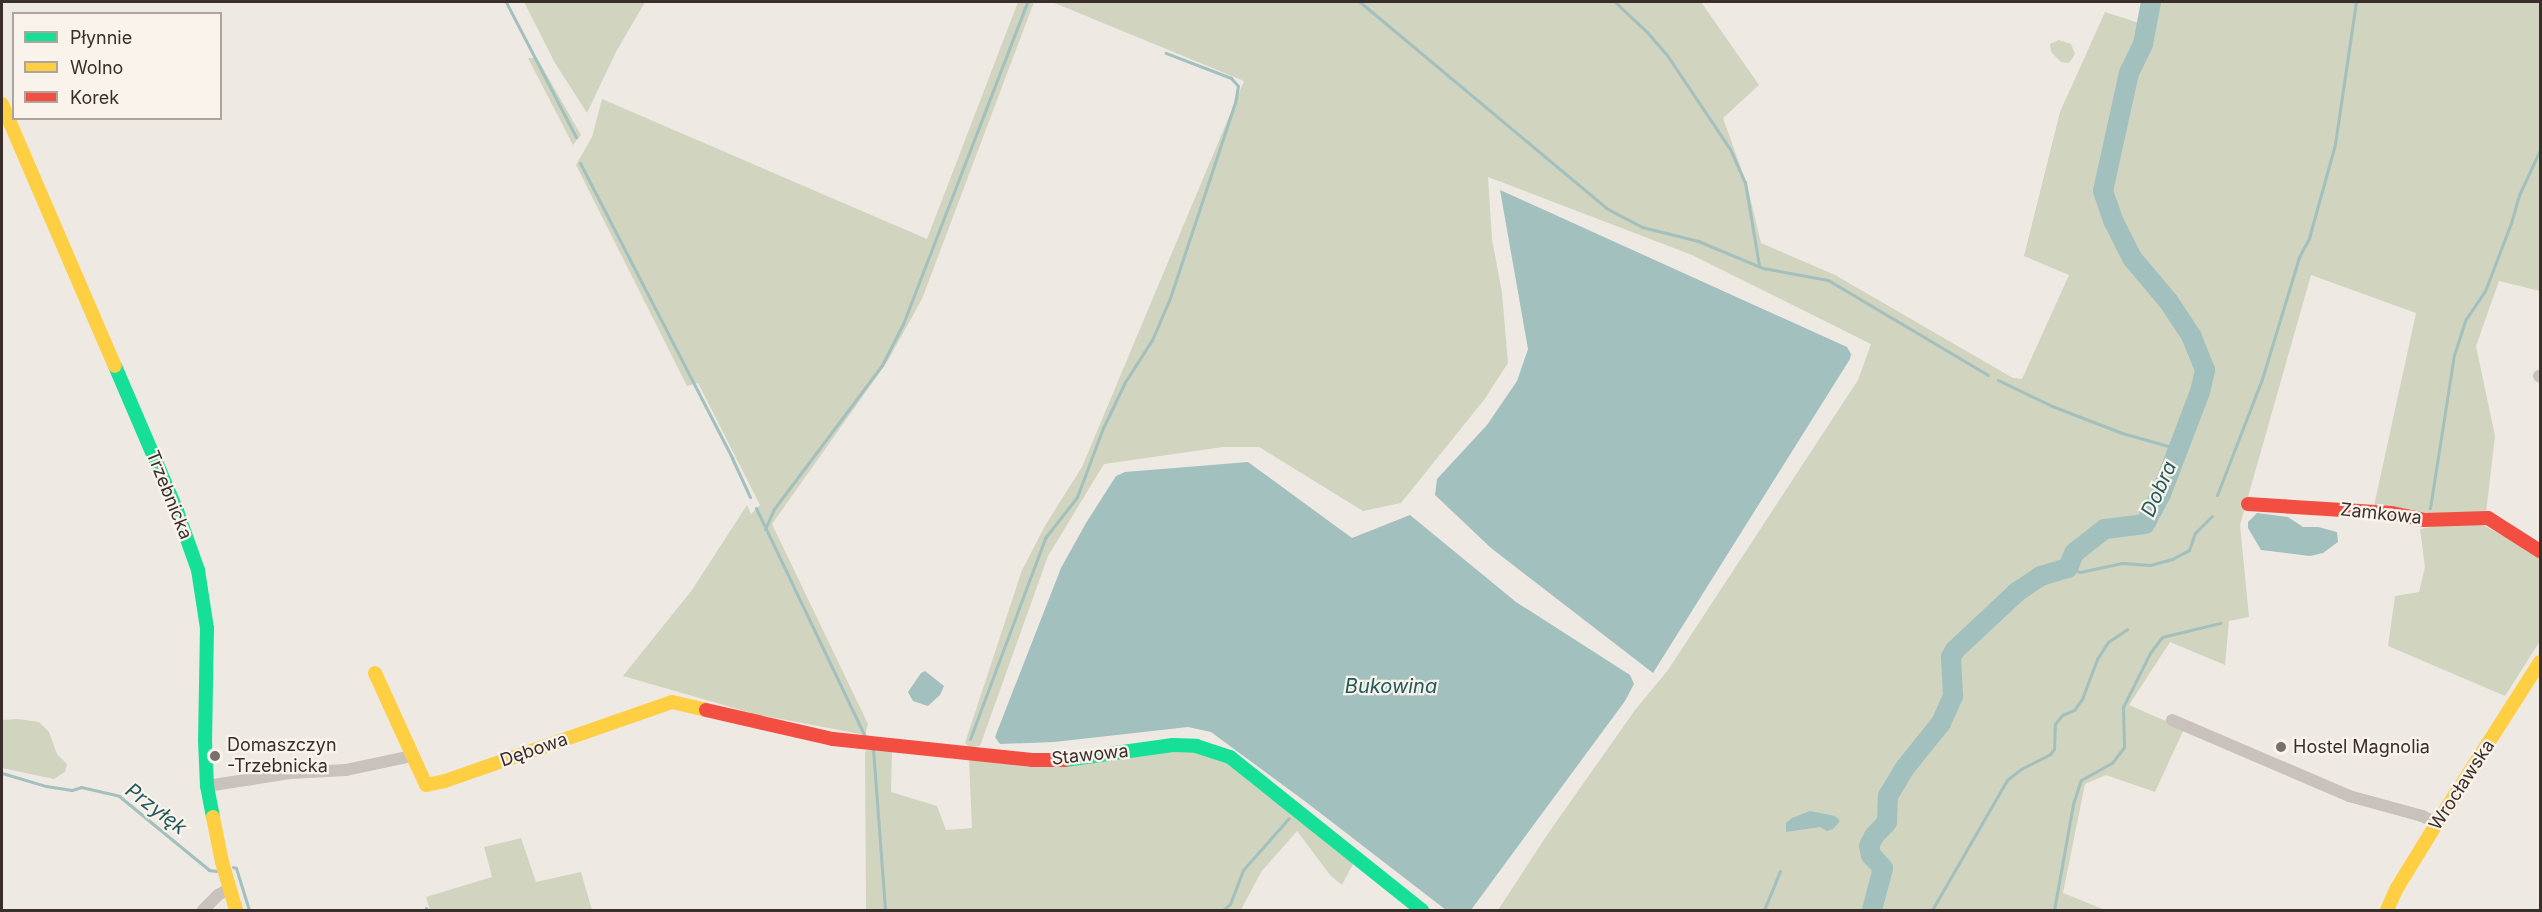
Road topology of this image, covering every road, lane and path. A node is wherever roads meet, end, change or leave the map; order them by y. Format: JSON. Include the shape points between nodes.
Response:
{"nodes":[{"id":1,"x":2,"y":104,"type":"edge"},
{"id":2,"x":2248,"y":504,"type":"dead end"},
{"id":3,"x":2541,"y":551,"type":"edge"},
{"id":4,"x":2541,"y":662,"type":"edge"},
{"id":5,"x":375,"y":673,"type":"dead end"},
{"id":6,"x":672,"y":702,"type":"joint"},
{"id":7,"x":2172,"y":720,"type":"dead end"},
{"id":8,"x":412,"y":756,"type":"junction"},
{"id":9,"x":207,"y":786,"type":"junction"},
{"id":10,"x":2437,"y":823,"type":"junction"},
{"id":11,"x":228,"y":885,"type":"junction"},
{"id":12,"x":203,"y":910,"type":"edge"},
{"id":13,"x":236,"y":910,"type":"edge"},
{"id":14,"x":1422,"y":910,"type":"edge"},
{"id":15,"x":2387,"y":910,"type":"edge"}],
"edges":[{"from":1,"to":9,"type":"street","name":"Trzebnicka","via":[[172,500],[198,570],[207,628]]},
{"from":2,"to":3,"type":"street","name":"Zamkowa","via":[[2373,512],[2424,520],[2488,518]]},
{"from":4,"to":10,"type":"street","name":"Wrocławska"},
{"from":5,"to":8,"type":"street","name":"Dębowa"},
{"from":6,"to":8,"type":"street","name":"Dębowa","via":[[432,786],[423,781]]},
{"from":6,"to":14,"type":"street","name":"Stawowa","via":[[833,739],[1032,760],[1058,761],[1173,745],[1196,746],[1230,757]]},
{"from":7,"to":10,"type":"street","via":[[2349,796]]},
{"from":8,"to":9,"type":"street","via":[[346,770],[290,773]]},
{"from":9,"to":11,"type":"street","name":"Trzebnicka"},
{"from":10,"to":15,"type":"street","name":"Wrocławska"},
{"from":11,"to":12,"type":"street"},
{"from":11,"to":13,"type":"street","name":"Trzebnicka"}]}
